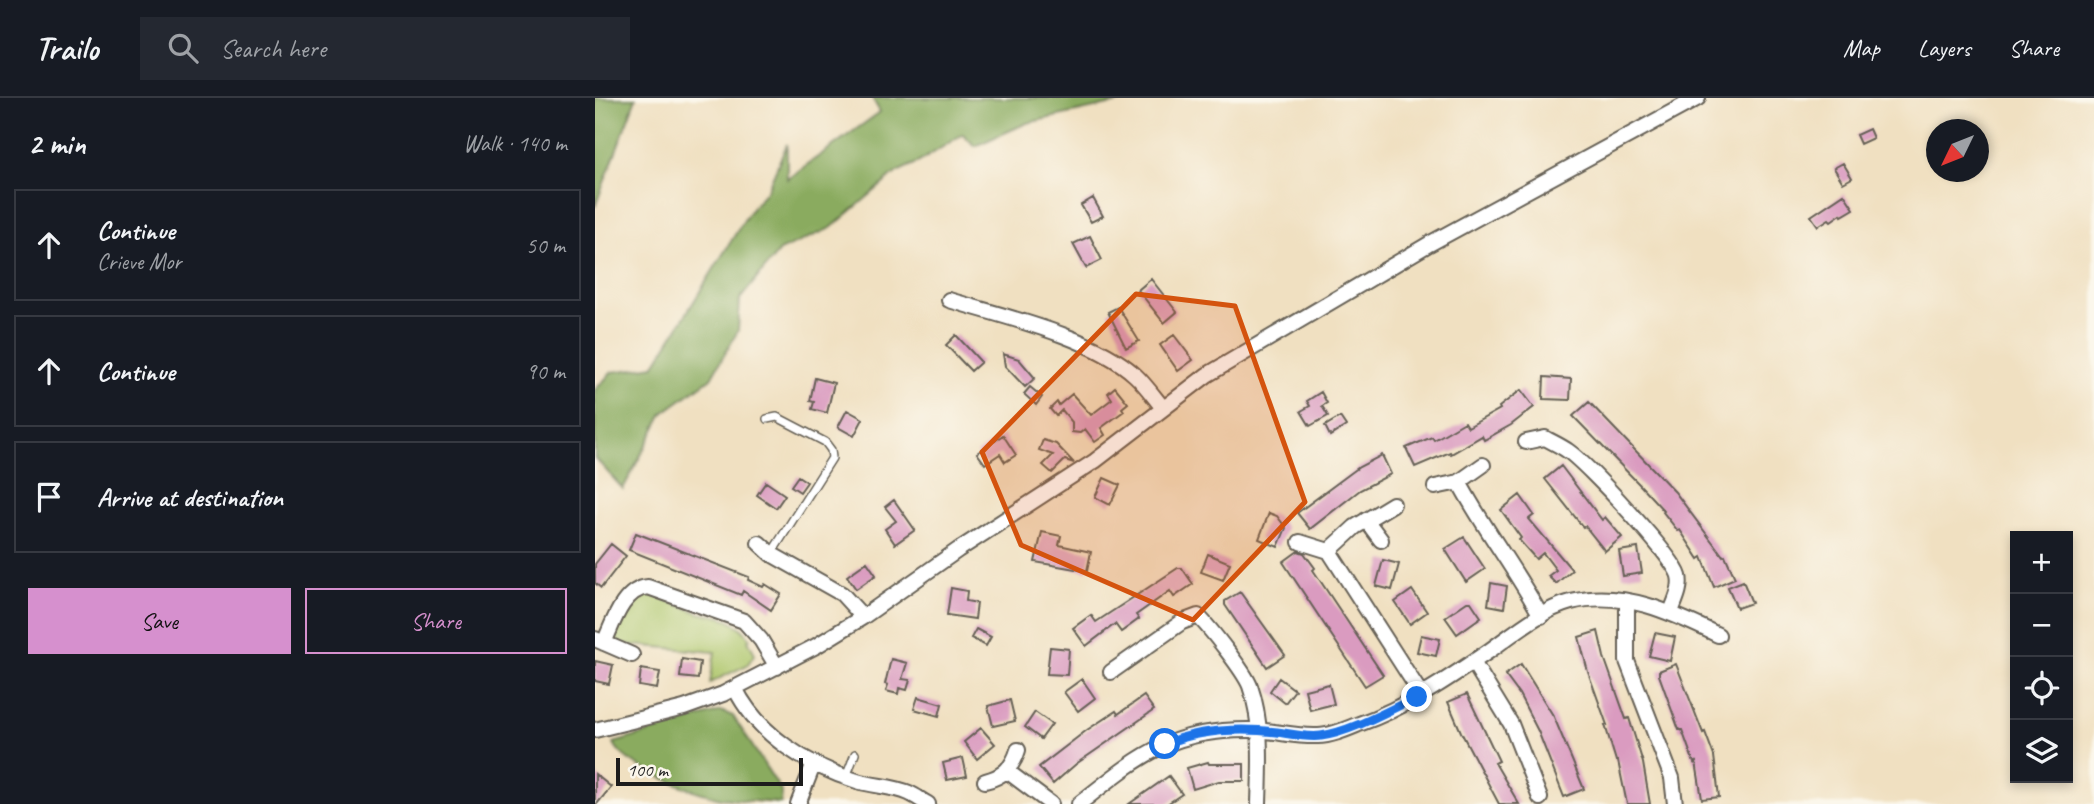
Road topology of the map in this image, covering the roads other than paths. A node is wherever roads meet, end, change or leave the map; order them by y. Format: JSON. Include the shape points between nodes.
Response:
{"nodes":[{"id":1,"x":1698,"y":98,"type":"edge"},
{"id":2,"x":949,"y":300,"type":"dead end"},
{"id":3,"x":1163,"y":408,"type":"junction"},
{"id":4,"x":767,"y":419,"type":"dead end"},
{"id":5,"x":1526,"y":442,"type":"dead end"},
{"id":6,"x":1483,"y":465,"type":"dead end"},
{"id":7,"x":1459,"y":482,"type":"junction"},
{"id":8,"x":1435,"y":487,"type":"dead end"},
{"id":9,"x":1393,"y":504,"type":"dead end"},
{"id":10,"x":1366,"y":520,"type":"junction"},
{"id":11,"x":1381,"y":540,"type":"dead end"},
{"id":12,"x":1300,"y":542,"type":"dead end"},
{"id":13,"x":759,"y":543,"type":"dead end"},
{"id":14,"x":1329,"y":551,"type":"junction"},
{"id":15,"x":771,"y":554,"type":"junction"},
{"id":16,"x":1627,"y":601,"type":"junction"},
{"id":17,"x":1671,"y":612,"type":"junction"},
{"id":18,"x":863,"y":617,"type":"junction"},
{"id":19,"x":1541,"y":617,"type":"junction"},
{"id":20,"x":1718,"y":635,"type":"dead end"},
{"id":21,"x":599,"y":641,"type":"edge"},
{"id":22,"x":632,"y":655,"type":"dead end"},
{"id":23,"x":1473,"y":662,"type":"junction"},
{"id":24,"x":777,"y":667,"type":"junction"},
{"id":25,"x":1111,"y":672,"type":"dead end"},
{"id":26,"x":735,"y":688,"type":"junction"},
{"id":27,"x":1421,"y":694,"type":"junction"},
{"id":28,"x":595,"y":730,"type":"edge"},
{"id":29,"x":1259,"y":730,"type":"junction"},
{"id":30,"x":1018,"y":750,"type":"dead end"},
{"id":31,"x":855,"y":754,"type":"dead end"},
{"id":32,"x":814,"y":763,"type":"junction"},
{"id":33,"x":1007,"y":771,"type":"junction"},
{"id":34,"x":846,"y":777,"type":"junction"},
{"id":35,"x":985,"y":781,"type":"dead end"},
{"id":36,"x":1540,"y":798,"type":"dead end"},
{"id":37,"x":798,"y":804,"type":"edge"},
{"id":38,"x":928,"y":804,"type":"edge"},
{"id":39,"x":1051,"y":804,"type":"edge"},
{"id":40,"x":1079,"y":804,"type":"edge"},
{"id":41,"x":1259,"y":804,"type":"edge"},
{"id":42,"x":1675,"y":804,"type":"edge"}],
"edges":[{"from":1,"to":3,"type":"street","via":[[1419,249],[1207,374]]},
{"from":2,"to":3,"type":"street","via":[[1101,351],[1135,374]]},
{"from":3,"to":18,"type":"street","via":[[1087,467]]},
{"from":4,"to":15,"type":"lane","via":[[777,417],[825,442],[832,458]]},
{"from":5,"to":17,"type":"street","via":[[1545,438],[1569,451],[1668,556],[1679,576]]},
{"from":6,"to":7,"type":"street"},
{"from":7,"to":8,"type":"street"},
{"from":7,"to":19,"type":"street"},
{"from":9,"to":10,"type":"street"},
{"from":10,"to":11,"type":"street"},
{"from":10,"to":14,"type":"street"},
{"from":12,"to":14,"type":"street"},
{"from":13,"to":15,"type":"street"},
{"from":14,"to":27,"type":"street"},
{"from":15,"to":18,"type":"street","via":[[842,594]]},
{"from":16,"to":17,"type":"street"},
{"from":16,"to":19,"type":"street","via":[[1571,602]]},
{"from":16,"to":42,"type":"street","via":[[1627,661],[1672,778]]},
{"from":17,"to":20,"type":"street"},
{"from":18,"to":24,"type":"street"},
{"from":19,"to":23,"type":"street"},
{"from":21,"to":22,"type":"street"},
{"from":21,"to":24,"type":"street","via":[[628,596],[638,587],[648,587],[744,621]]},
{"from":23,"to":27,"type":"street"},
{"from":23,"to":36,"type":"street","via":[[1511,724]]},
{"from":24,"to":26,"type":"street"},
{"from":25,"to":29,"type":"street","via":[[1182,622],[1198,616],[1249,684]]},
{"from":26,"to":28,"type":"street","via":[[684,708]]},
{"from":26,"to":32,"type":"street","via":[[757,721]]},
{"from":27,"to":29,"type":"street","via":[[1320,737]]},
{"from":29,"to":40,"type":"street","via":[[1183,737],[1126,766]]},
{"from":29,"to":41,"type":"street"},
{"from":30,"to":33,"type":"street"},
{"from":31,"to":34,"type":"lane"},
{"from":32,"to":34,"type":"street"},
{"from":32,"to":37,"type":"street"},
{"from":33,"to":35,"type":"street"},
{"from":33,"to":39,"type":"street"},
{"from":34,"to":38,"type":"street","via":[[908,793]]}]}
